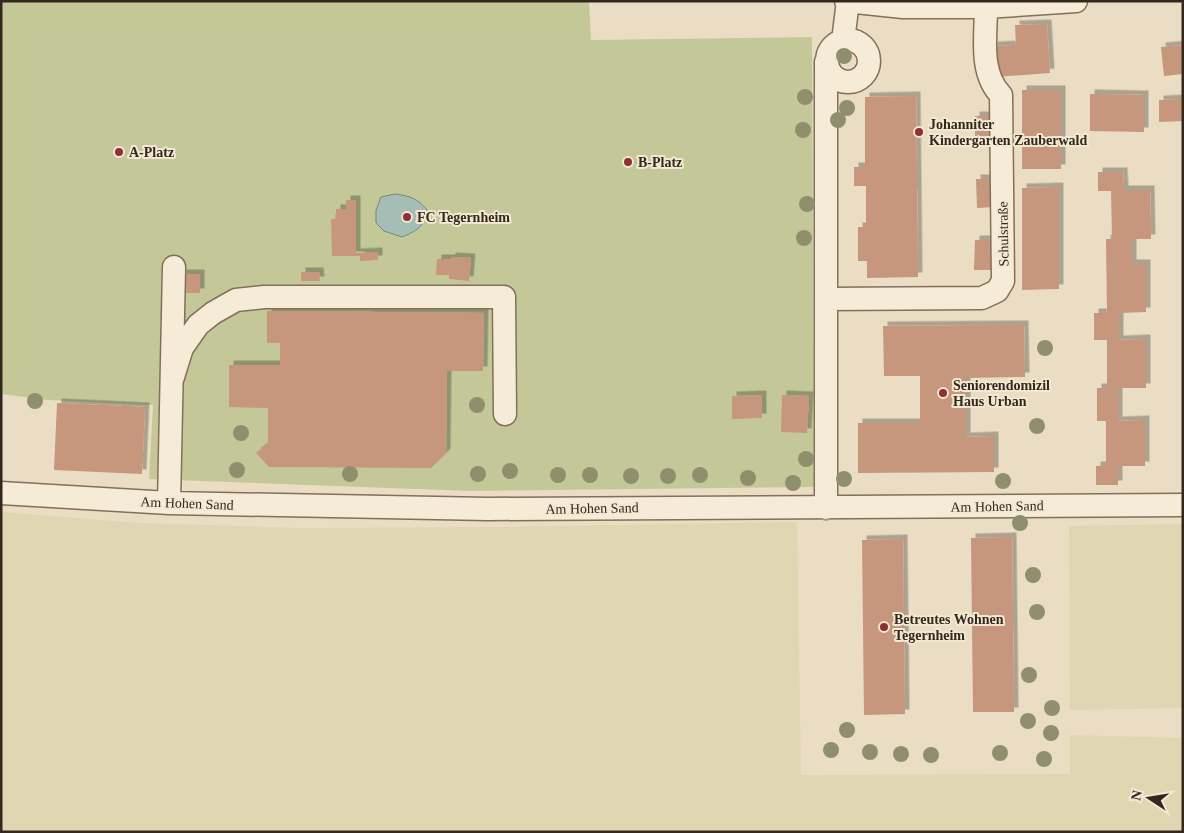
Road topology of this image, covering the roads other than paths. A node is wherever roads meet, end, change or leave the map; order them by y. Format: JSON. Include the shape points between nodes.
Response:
{"nodes":[{"id":1,"x":847,"y":1,"type":"edge"},
{"id":2,"x":1076,"y":1,"type":"edge"},
{"id":3,"x":986,"y":7,"type":"junction"},
{"id":4,"x":843,"y":41,"type":"junction"},
{"id":5,"x":826,"y":62,"type":"junction"},
{"id":6,"x":174,"y":267,"type":"dead end"},
{"id":7,"x":826,"y":299,"type":"junction"},
{"id":8,"x":173,"y":376,"type":"junction"},
{"id":9,"x":505,"y":414,"type":"dead end"},
{"id":10,"x":1,"y":493,"type":"edge"},
{"id":11,"x":169,"y":503,"type":"junction"},
{"id":12,"x":1183,"y":505,"type":"edge"},
{"id":13,"x":826,"y":508,"type":"junction"}],
"edges":[{"from":1,"to":3,"type":"street","via":[[903,7]]},
{"from":1,"to":4,"type":"street"},
{"from":2,"to":3,"type":"street"},
{"from":3,"to":7,"type":"street","name":"Schulstraße","via":[[987,71],[993,87],[1001,95],[1003,281],[997,291],[982,298]]},
{"from":4,"to":5,"type":"street","via":[[832,47]]},
{"from":4,"to":5,"type":"street","via":[[855,41],[867,52],[869,60],[864,75],[857,80],[841,81],[834,77]]},
{"from":5,"to":7,"type":"street"},
{"from":6,"to":8,"type":"street"},
{"from":7,"to":13,"type":"street"},
{"from":8,"to":9,"type":"street","via":[[182,348],[198,325],[236,300],[264,297],[504,297]]},
{"from":8,"to":11,"type":"street"},
{"from":10,"to":11,"type":"street","name":"Am Hohen Sand"},
{"from":11,"to":13,"type":"street","name":"Am Hohen Sand","via":[[488,509]]},
{"from":12,"to":13,"type":"street","name":"Am Hohen Sand"}]}
